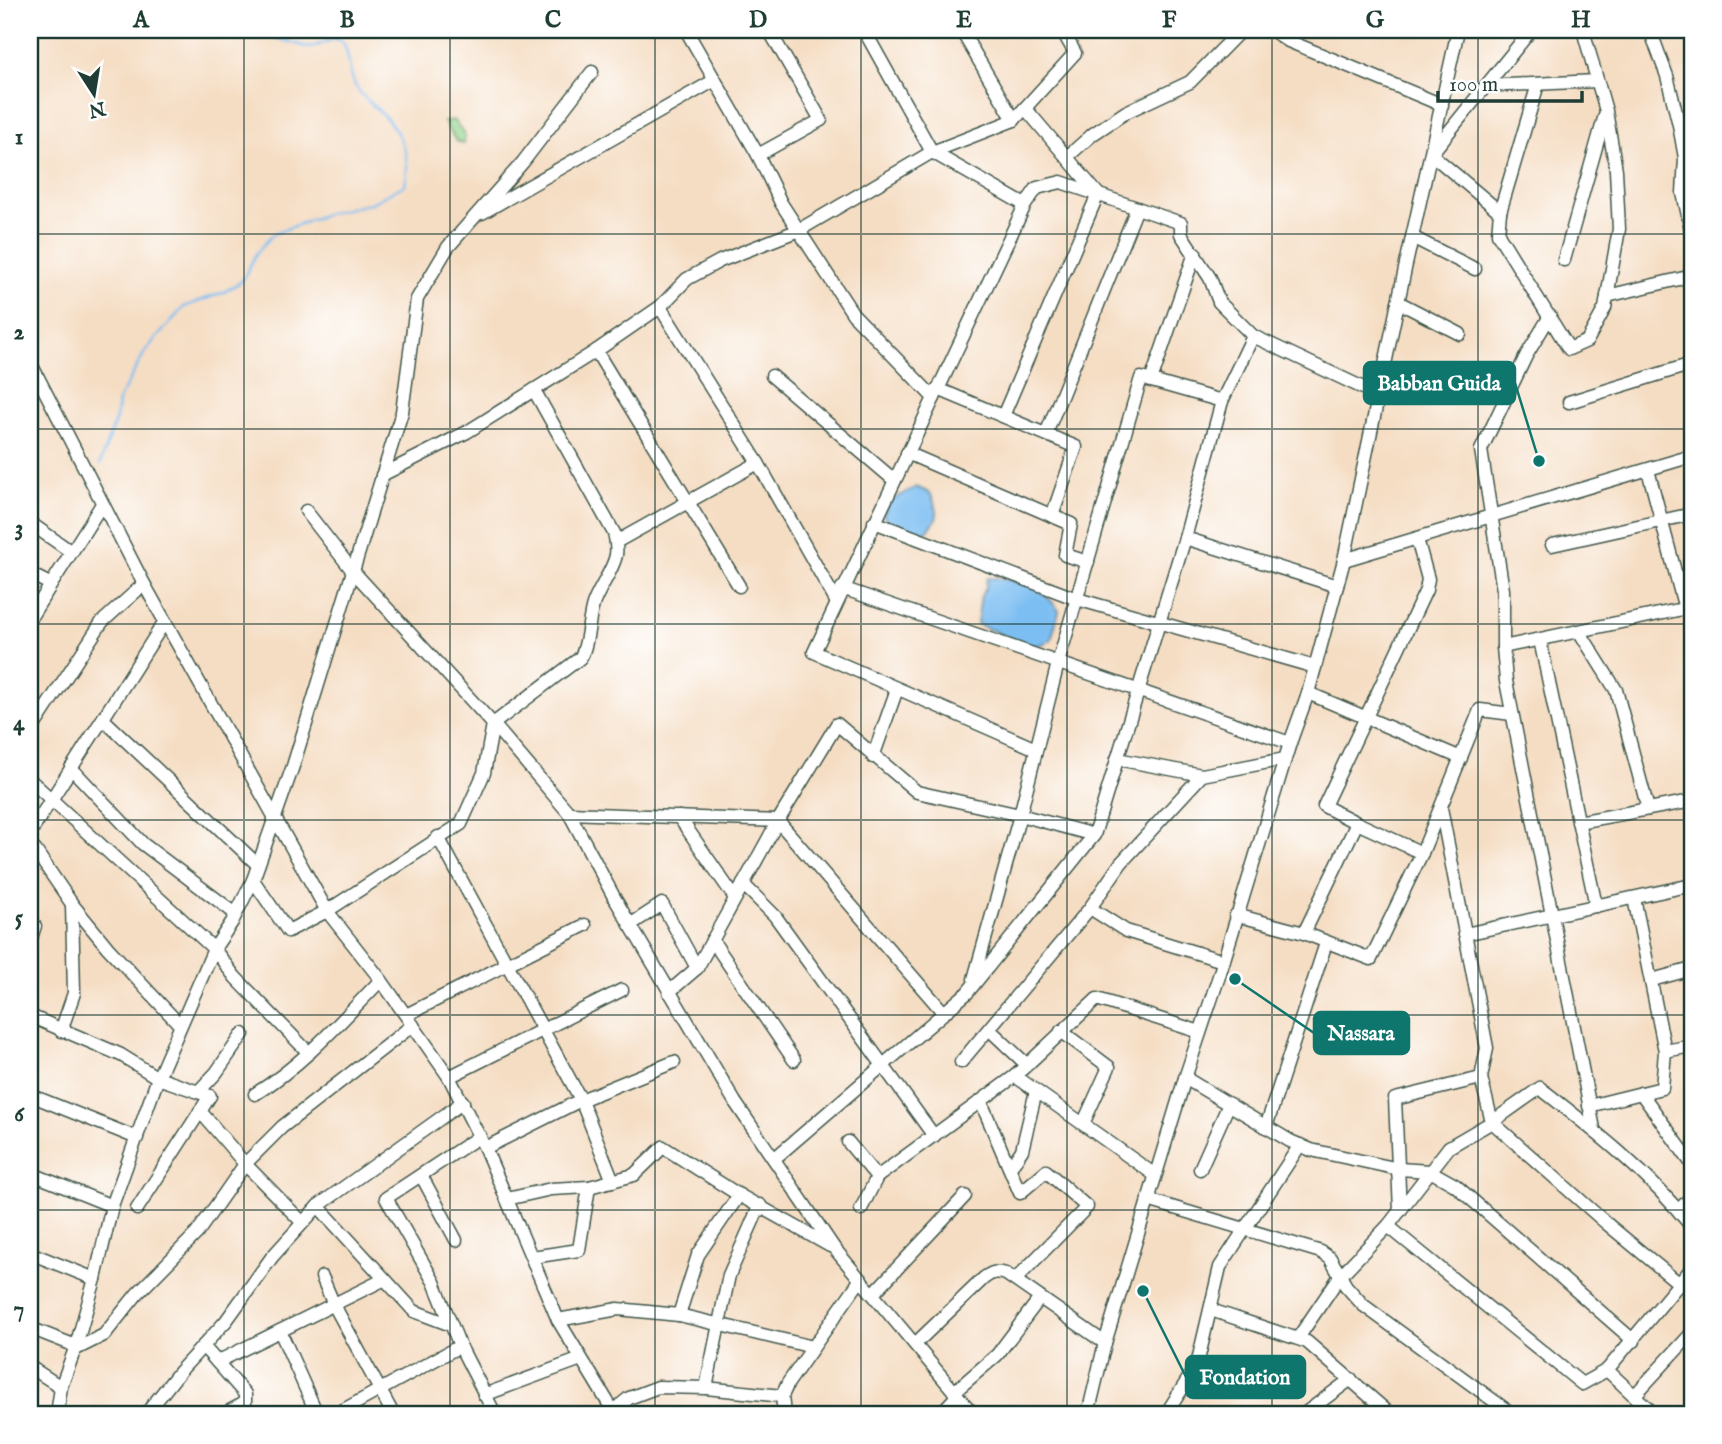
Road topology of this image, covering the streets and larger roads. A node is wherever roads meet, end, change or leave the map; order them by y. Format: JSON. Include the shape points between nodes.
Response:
{"nodes":[{"id":1,"x":686,"y":30,"type":"edge"},
{"id":2,"x":769,"y":30,"type":"edge"},
{"id":3,"x":864,"y":30,"type":"edge"},
{"id":4,"x":961,"y":30,"type":"edge"},
{"id":5,"x":1062,"y":30,"type":"edge"},
{"id":6,"x":1241,"y":30,"type":"edge"},
{"id":7,"x":1272,"y":30,"type":"edge"},
{"id":8,"x":1458,"y":30,"type":"edge"},
{"id":9,"x":1531,"y":30,"type":"edge"},
{"id":10,"x":1583,"y":30,"type":"edge"},
{"id":11,"x":1650,"y":30,"type":"edge"},
{"id":12,"x":592,"y":72,"type":"dead end"},
{"id":13,"x":715,"y":80,"type":"junction"},
{"id":14,"x":1597,"y":81,"type":"junction"},
{"id":15,"x":1538,"y":83,"type":"junction"},
{"id":16,"x":1486,"y":86,"type":"junction"},
{"id":17,"x":1442,"y":105,"type":"junction"},
{"id":18,"x":1025,"y":108,"type":"junction"},
{"id":19,"x":1606,"y":111,"type":"junction"},
{"id":20,"x":1014,"y":120,"type":"junction"},
{"id":21,"x":932,"y":152,"type":"junction"},
{"id":22,"x":1431,"y":154,"type":"junction"},
{"id":23,"x":758,"y":155,"type":"junction"},
{"id":24,"x":1067,"y":157,"type":"junction"},
{"id":25,"x":1689,"y":157,"type":"edge"},
{"id":26,"x":1098,"y":194,"type":"junction"},
{"id":27,"x":1025,"y":205,"type":"junction"},
{"id":28,"x":1137,"y":208,"type":"junction"},
{"id":29,"x":1500,"y":212,"type":"junction"},
{"id":30,"x":472,"y":219,"type":"junction"},
{"id":31,"x":799,"y":230,"type":"junction"},
{"id":32,"x":1692,"y":234,"type":"edge"},
{"id":33,"x":1412,"y":237,"type":"junction"},
{"id":34,"x":1195,"y":253,"type":"junction"},
{"id":35,"x":1564,"y":260,"type":"dead end"},
{"id":36,"x":1475,"y":269,"type":"dead end"},
{"id":37,"x":1692,"y":275,"type":"edge"},
{"id":38,"x":1607,"y":296,"type":"junction"},
{"id":39,"x":1398,"y":302,"type":"junction"},
{"id":40,"x":660,"y":307,"type":"junction"},
{"id":41,"x":1550,"y":316,"type":"junction"},
{"id":42,"x":1460,"y":334,"type":"dead end"},
{"id":43,"x":1254,"y":336,"type":"junction"},
{"id":44,"x":596,"y":351,"type":"junction"},
{"id":45,"x":1692,"y":364,"type":"edge"},
{"id":46,"x":32,"y":367,"type":"edge"},
{"id":47,"x":772,"y":376,"type":"dead end"},
{"id":48,"x":1151,"y":381,"type":"junction"},
{"id":49,"x":534,"y":390,"type":"junction"},
{"id":50,"x":936,"y":393,"type":"junction"},
{"id":51,"x":1377,"y":395,"type":"junction"},
{"id":52,"x":1222,"y":401,"type":"junction"},
{"id":53,"x":1569,"y":402,"type":"dead end"},
{"id":54,"x":1003,"y":416,"type":"junction"},
{"id":55,"x":1046,"y":435,"type":"junction"},
{"id":56,"x":907,"y":453,"type":"junction"},
{"id":57,"x":1692,"y":456,"type":"edge"},
{"id":58,"x":758,"y":463,"type":"junction"},
{"id":59,"x":1648,"y":470,"type":"junction"},
{"id":60,"x":382,"y":475,"type":"junction"},
{"id":61,"x":894,"y":480,"type":"junction"},
{"id":62,"x":688,"y":502,"type":"junction"},
{"id":63,"x":102,"y":504,"type":"junction"},
{"id":64,"x":306,"y":511,"type":"dead end"},
{"id":65,"x":1692,"y":514,"type":"edge"},
{"id":66,"x":1052,"y":516,"type":"junction"},
{"id":67,"x":1492,"y":517,"type":"junction"},
{"id":68,"x":1663,"y":521,"type":"junction"},
{"id":69,"x":874,"y":522,"type":"junction"},
{"id":70,"x":30,"y":523,"type":"edge"},
{"id":71,"x":1185,"y":538,"type":"junction"},
{"id":72,"x":1417,"y":539,"type":"junction"},
{"id":73,"x":616,"y":542,"type":"junction"},
{"id":74,"x":1552,"y":545,"type":"dead end"},
{"id":75,"x":70,"y":551,"type":"junction"},
{"id":76,"x":1343,"y":560,"type":"junction"},
{"id":77,"x":1088,"y":562,"type":"junction"},
{"id":78,"x":352,"y":570,"type":"junction"},
{"id":79,"x":30,"y":574,"type":"edge"},
{"id":80,"x":50,"y":583,"type":"junction"},
{"id":81,"x":144,"y":584,"type":"junction"},
{"id":82,"x":739,"y":586,"type":"dead end"},
{"id":83,"x":1337,"y":586,"type":"junction"},
{"id":84,"x":842,"y":588,"type":"junction"},
{"id":85,"x":1077,"y":599,"type":"junction"},
{"id":86,"x":836,"y":601,"type":"junction"},
{"id":87,"x":1689,"y":608,"type":"edge"},
{"id":88,"x":30,"y":618,"type":"edge"},
{"id":89,"x":165,"y":621,"type":"junction"},
{"id":90,"x":1160,"y":621,"type":"junction"},
{"id":91,"x":1579,"y":631,"type":"junction"},
{"id":92,"x":1540,"y":639,"type":"junction"},
{"id":93,"x":1503,"y":648,"type":"junction"},
{"id":94,"x":1058,"y":663,"type":"junction"},
{"id":95,"x":1315,"y":667,"type":"junction"},
{"id":96,"x":897,"y":689,"type":"junction"},
{"id":97,"x":1138,"y":691,"type":"junction"},
{"id":98,"x":1308,"y":693,"type":"junction"},
{"id":99,"x":1512,"y":714,"type":"junction"},
{"id":100,"x":1364,"y":717,"type":"junction"},
{"id":101,"x":103,"y":719,"type":"junction"},
{"id":102,"x":493,"y":724,"type":"junction"},
{"id":103,"x":30,"y":732,"type":"edge"},
{"id":104,"x":1290,"y":743,"type":"junction"},
{"id":105,"x":1036,"y":749,"type":"junction"},
{"id":106,"x":873,"y":757,"type":"junction"},
{"id":107,"x":1461,"y":758,"type":"junction"},
{"id":108,"x":1117,"y":759,"type":"junction"},
{"id":109,"x":1286,"y":759,"type":"junction"},
{"id":110,"x":71,"y":768,"type":"junction"},
{"id":111,"x":1202,"y":775,"type":"junction"},
{"id":112,"x":30,"y":780,"type":"edge"},
{"id":113,"x":51,"y":800,"type":"junction"},
{"id":114,"x":1692,"y":801,"type":"edge"},
{"id":115,"x":1441,"y":808,"type":"junction"},
{"id":116,"x":1648,"y":809,"type":"junction"},
{"id":117,"x":569,"y":813,"type":"junction"},
{"id":118,"x":1020,"y":815,"type":"junction"},
{"id":119,"x":275,"y":817,"type":"junction"},
{"id":120,"x":679,"y":817,"type":"junction"},
{"id":121,"x":778,"y":821,"type":"junction"},
{"id":122,"x":1578,"y":822,"type":"junction"},
{"id":123,"x":1357,"y":823,"type":"junction"},
{"id":124,"x":30,"y":833,"type":"edge"},
{"id":125,"x":1094,"y":835,"type":"junction"},
{"id":126,"x":438,"y":837,"type":"junction"},
{"id":127,"x":30,"y":847,"type":"edge"},
{"id":128,"x":1422,"y":853,"type":"junction"},
{"id":129,"x":258,"y":865,"type":"junction"},
{"id":130,"x":253,"y":880,"type":"junction"},
{"id":131,"x":743,"y":884,"type":"junction"},
{"id":132,"x":1692,"y":885,"type":"edge"},
{"id":133,"x":735,"y":898,"type":"junction"},
{"id":134,"x":1634,"y":898,"type":"junction"},
{"id":135,"x":72,"y":904,"type":"junction"},
{"id":136,"x":1596,"y":906,"type":"junction"},
{"id":137,"x":1090,"y":908,"type":"junction"},
{"id":138,"x":327,"y":911,"type":"junction"},
{"id":139,"x":236,"y":914,"type":"junction"},
{"id":140,"x":1236,"y":915,"type":"junction"},
{"id":141,"x":1552,"y":915,"type":"junction"},
{"id":142,"x":30,"y":924,"type":"edge"},
{"id":143,"x":585,"y":925,"type":"dead end"},
{"id":144,"x":630,"y":925,"type":"junction"},
{"id":145,"x":1304,"y":933,"type":"junction"},
{"id":146,"x":1465,"y":934,"type":"junction"},
{"id":147,"x":712,"y":940,"type":"junction"},
{"id":148,"x":30,"y":941,"type":"edge"},
{"id":149,"x":1326,"y":943,"type":"junction"},
{"id":150,"x":214,"y":948,"type":"junction"},
{"id":151,"x":1223,"y":961,"type":"junction"},
{"id":152,"x":507,"y":964,"type":"junction"},
{"id":153,"x":697,"y":968,"type":"junction"},
{"id":154,"x":1692,"y":969,"type":"edge"},
{"id":155,"x":381,"y":980,"type":"junction"},
{"id":156,"x":1651,"y":980,"type":"junction"},
{"id":157,"x":972,"y":986,"type":"junction"},
{"id":158,"x":622,"y":990,"type":"dead end"},
{"id":159,"x":669,"y":992,"type":"junction"},
{"id":160,"x":944,"y":1013,"type":"junction"},
{"id":161,"x":30,"y":1016,"type":"edge"},
{"id":162,"x":409,"y":1020,"type":"junction"},
{"id":163,"x":180,"y":1025,"type":"junction"},
{"id":164,"x":543,"y":1029,"type":"junction"},
{"id":165,"x":990,"y":1030,"type":"junction"},
{"id":166,"x":61,"y":1031,"type":"junction"},
{"id":167,"x":1062,"y":1031,"type":"junction"},
{"id":168,"x":1200,"y":1032,"type":"junction"},
{"id":169,"x":243,"y":1034,"type":"dead end"},
{"id":170,"x":1692,"y":1046,"type":"edge"},
{"id":171,"x":1665,"y":1051,"type":"junction"},
{"id":172,"x":309,"y":1053,"type":"junction"},
{"id":173,"x":794,"y":1060,"type":"dead end"},
{"id":174,"x":674,"y":1062,"type":"dead end"},
{"id":175,"x":961,"y":1062,"type":"dead end"},
{"id":176,"x":1026,"y":1064,"type":"junction"},
{"id":177,"x":883,"y":1066,"type":"junction"},
{"id":178,"x":1015,"y":1076,"type":"junction"},
{"id":179,"x":158,"y":1077,"type":"junction"},
{"id":180,"x":449,"y":1077,"type":"junction"},
{"id":181,"x":1185,"y":1078,"type":"junction"},
{"id":182,"x":1481,"y":1078,"type":"junction"},
{"id":183,"x":1037,"y":1091,"type":"junction"},
{"id":184,"x":198,"y":1092,"type":"junction"},
{"id":185,"x":1641,"y":1093,"type":"junction"},
{"id":186,"x":255,"y":1094,"type":"dead end"},
{"id":187,"x":30,"y":1095,"type":"edge"},
{"id":188,"x":581,"y":1100,"type":"junction"},
{"id":189,"x":463,"y":1102,"type":"junction"},
{"id":190,"x":981,"y":1102,"type":"junction"},
{"id":191,"x":1229,"y":1104,"type":"junction"},
{"id":192,"x":1589,"y":1106,"type":"junction"},
{"id":193,"x":200,"y":1111,"type":"junction"},
{"id":194,"x":1492,"y":1122,"type":"junction"},
{"id":195,"x":1083,"y":1124,"type":"junction"},
{"id":196,"x":1266,"y":1126,"type":"junction"},
{"id":197,"x":1594,"y":1129,"type":"junction"},
{"id":198,"x":934,"y":1136,"type":"junction"},
{"id":199,"x":137,"y":1138,"type":"junction"},
{"id":200,"x":482,"y":1142,"type":"junction"},
{"id":201,"x":848,"y":1142,"type":"dead end"},
{"id":202,"x":1300,"y":1145,"type":"junction"},
{"id":203,"x":775,"y":1158,"type":"junction"},
{"id":204,"x":245,"y":1164,"type":"junction"},
{"id":205,"x":1692,"y":1164,"type":"edge"},
{"id":206,"x":1010,"y":1168,"type":"junction"},
{"id":207,"x":1200,"y":1169,"type":"dead end"},
{"id":208,"x":1399,"y":1169,"type":"junction"},
{"id":209,"x":1430,"y":1171,"type":"junction"},
{"id":210,"x":30,"y":1173,"type":"edge"},
{"id":211,"x":421,"y":1175,"type":"junction"},
{"id":212,"x":1155,"y":1175,"type":"junction"},
{"id":213,"x":877,"y":1177,"type":"junction"},
{"id":214,"x":613,"y":1181,"type":"junction"},
{"id":215,"x":589,"y":1187,"type":"junction"},
{"id":216,"x":739,"y":1195,"type":"junction"},
{"id":217,"x":965,"y":1196,"type":"dead end"},
{"id":218,"x":1692,"y":1196,"type":"edge"},
{"id":219,"x":507,"y":1199,"type":"junction"},
{"id":220,"x":1148,"y":1200,"type":"junction"},
{"id":221,"x":760,"y":1205,"type":"junction"},
{"id":222,"x":112,"y":1206,"type":"junction"},
{"id":223,"x":317,"y":1206,"type":"junction"},
{"id":224,"x":137,"y":1209,"type":"dead end"},
{"id":225,"x":861,"y":1209,"type":"dead end"},
{"id":226,"x":1399,"y":1210,"type":"junction"},
{"id":227,"x":1679,"y":1210,"type":"junction"},
{"id":228,"x":302,"y":1222,"type":"junction"},
{"id":229,"x":1388,"y":1226,"type":"junction"},
{"id":230,"x":1692,"y":1227,"type":"edge"},
{"id":231,"x":1247,"y":1230,"type":"junction"},
{"id":232,"x":456,"y":1240,"type":"dead end"},
{"id":233,"x":834,"y":1248,"type":"junction"},
{"id":234,"x":30,"y":1253,"type":"edge"},
{"id":235,"x":532,"y":1257,"type":"junction"},
{"id":236,"x":1692,"y":1268,"type":"edge"},
{"id":237,"x":1340,"y":1276,"type":"junction"},
{"id":238,"x":322,"y":1277,"type":"dead end"},
{"id":239,"x":95,"y":1279,"type":"junction"},
{"id":240,"x":861,"y":1279,"type":"junction"},
{"id":241,"x":383,"y":1280,"type":"junction"},
{"id":242,"x":1015,"y":1280,"type":"junction"},
{"id":243,"x":1681,"y":1284,"type":"junction"},
{"id":244,"x":873,"y":1294,"type":"junction"},
{"id":245,"x":1040,"y":1298,"type":"junction"},
{"id":246,"x":334,"y":1305,"type":"junction"},
{"id":247,"x":1211,"y":1310,"type":"junction"},
{"id":248,"x":679,"y":1315,"type":"junction"},
{"id":249,"x":558,"y":1320,"type":"junction"},
{"id":250,"x":451,"y":1325,"type":"junction"},
{"id":251,"x":717,"y":1325,"type":"junction"},
{"id":252,"x":30,"y":1328,"type":"edge"},
{"id":253,"x":280,"y":1331,"type":"junction"},
{"id":254,"x":1692,"y":1333,"type":"edge"},
{"id":255,"x":1298,"y":1338,"type":"junction"},
{"id":256,"x":1634,"y":1340,"type":"junction"},
{"id":257,"x":915,"y":1343,"type":"junction"},
{"id":258,"x":1105,"y":1343,"type":"junction"},
{"id":259,"x":203,"y":1346,"type":"junction"},
{"id":260,"x":460,"y":1346,"type":"junction"},
{"id":261,"x":813,"y":1347,"type":"junction"},
{"id":262,"x":75,"y":1348,"type":"junction"},
{"id":263,"x":581,"y":1359,"type":"junction"},
{"id":264,"x":217,"y":1362,"type":"junction"},
{"id":265,"x":30,"y":1367,"type":"edge"},
{"id":266,"x":1607,"y":1370,"type":"junction"},
{"id":267,"x":1351,"y":1379,"type":"junction"},
{"id":268,"x":61,"y":1387,"type":"junction"},
{"id":269,"x":706,"y":1388,"type":"junction"},
{"id":270,"x":380,"y":1391,"type":"junction"},
{"id":271,"x":956,"y":1394,"type":"junction"},
{"id":272,"x":484,"y":1395,"type":"junction"},
{"id":273,"x":782,"y":1396,"type":"junction"},
{"id":274,"x":1634,"y":1396,"type":"junction"},
{"id":275,"x":614,"y":1412,"type":"edge"},
{"id":276,"x":492,"y":1413,"type":"edge"},
{"id":277,"x":1171,"y":1413,"type":"edge"},
{"id":278,"x":57,"y":1414,"type":"edge"},
{"id":279,"x":146,"y":1414,"type":"edge"},
{"id":280,"x":224,"y":1414,"type":"edge"},
{"id":281,"x":317,"y":1414,"type":"edge"},
{"id":282,"x":336,"y":1414,"type":"edge"},
{"id":283,"x":393,"y":1414,"type":"edge"},
{"id":284,"x":784,"y":1414,"type":"edge"},
{"id":285,"x":940,"y":1414,"type":"edge"},
{"id":286,"x":973,"y":1414,"type":"edge"},
{"id":287,"x":1088,"y":1414,"type":"edge"},
{"id":288,"x":1304,"y":1414,"type":"edge"},
{"id":289,"x":1390,"y":1414,"type":"edge"},
{"id":290,"x":1500,"y":1414,"type":"edge"},
{"id":291,"x":1654,"y":1414,"type":"edge"}],
"edges":[{"from":1,"to":13,"type":"street"},
{"from":2,"to":23,"type":"street","via":[[821,120]]},
{"from":3,"to":21,"type":"street"},
{"from":4,"to":20,"type":"street"},
{"from":5,"to":18,"type":"street","via":[[1075,53]]},
{"from":6,"to":24,"type":"street","via":[[1191,82],[1126,112]]},
{"from":7,"to":17,"type":"street"},
{"from":8,"to":17,"type":"street"},
{"from":9,"to":16,"type":"street"},
{"from":10,"to":14,"type":"street"},
{"from":11,"to":25,"type":"street"},
{"from":12,"to":30,"type":"street"},
{"from":13,"to":23,"type":"street"},
{"from":13,"to":30,"type":"street"},
{"from":14,"to":15,"type":"street"},
{"from":14,"to":19,"type":"street"},
{"from":15,"to":16,"type":"street"},
{"from":15,"to":29,"type":"street"},
{"from":16,"to":22,"type":"street"},
{"from":17,"to":22,"type":"street"},
{"from":18,"to":20,"type":"street"},
{"from":18,"to":24,"type":"street"},
{"from":19,"to":35,"type":"street"},
{"from":19,"to":38,"type":"street","via":[[1619,229]]},
{"from":20,"to":21,"type":"street"},
{"from":21,"to":27,"type":"street"},
{"from":21,"to":31,"type":"street"},
{"from":22,"to":29,"type":"street"},
{"from":22,"to":33,"type":"street"},
{"from":23,"to":31,"type":"street"},
{"from":24,"to":26,"type":"street"},
{"from":25,"to":32,"type":"street","via":[[1683,193]]},
{"from":26,"to":27,"type":"street","via":[[1061,182],[1045,184]]},
{"from":26,"to":28,"type":"street"},
{"from":26,"to":54,"type":"street"},
{"from":27,"to":50,"type":"street"},
{"from":28,"to":34,"type":"street","via":[[1181,223],[1181,234]]},
{"from":28,"to":55,"type":"street"},
{"from":29,"to":41,"type":"street","via":[[1498,234]]},
{"from":30,"to":60,"type":"street","via":[[448,247],[417,299],[402,412]]},
{"from":31,"to":40,"type":"street","via":[[687,279]]},
{"from":31,"to":50,"type":"street","via":[[853,314]]},
{"from":33,"to":36,"type":"street"},
{"from":33,"to":39,"type":"street"},
{"from":34,"to":43,"type":"street","via":[[1219,302]]},
{"from":34,"to":48,"type":"street"},
{"from":37,"to":38,"type":"street"},
{"from":38,"to":41,"type":"street","via":[[1587,341],[1569,349]]},
{"from":39,"to":42,"type":"street"},
{"from":39,"to":51,"type":"street"},
{"from":40,"to":44,"type":"street"},
{"from":40,"to":58,"type":"street"},
{"from":41,"to":67,"type":"street","via":[[1525,356],[1481,450]]},
{"from":43,"to":51,"type":"street"},
{"from":43,"to":52,"type":"street"},
{"from":44,"to":49,"type":"street"},
{"from":44,"to":62,"type":"street"},
{"from":45,"to":53,"type":"street"},
{"from":46,"to":63,"type":"street"},
{"from":47,"to":61,"type":"street"},
{"from":48,"to":52,"type":"street"},
{"from":48,"to":77,"type":"street","via":[[1141,378]]},
{"from":49,"to":60,"type":"street","via":[[467,432]]},
{"from":49,"to":73,"type":"street"},
{"from":50,"to":54,"type":"street"},
{"from":50,"to":56,"type":"street"},
{"from":51,"to":76,"type":"street"},
{"from":52,"to":71,"type":"street"},
{"from":54,"to":55,"type":"street"},
{"from":55,"to":66,"type":"street","via":[[1076,447]]},
{"from":56,"to":61,"type":"street"},
{"from":56,"to":66,"type":"street"},
{"from":57,"to":59,"type":"street"},
{"from":58,"to":62,"type":"street"},
{"from":58,"to":86,"type":"street"},
{"from":59,"to":67,"type":"street"},
{"from":59,"to":68,"type":"street"},
{"from":60,"to":78,"type":"street"},
{"from":61,"to":69,"type":"street"},
{"from":62,"to":73,"type":"street"},
{"from":62,"to":82,"type":"street"},
{"from":63,"to":75,"type":"street"},
{"from":63,"to":81,"type":"street"},
{"from":64,"to":78,"type":"street"},
{"from":65,"to":68,"type":"street"},
{"from":66,"to":77,"type":"street","via":[[1071,524],[1065,555]]},
{"from":67,"to":72,"type":"street"},
{"from":67,"to":93,"type":"street","via":[[1503,590]]},
{"from":68,"to":74,"type":"street"},
{"from":68,"to":87,"type":"street"},
{"from":69,"to":84,"type":"street"},
{"from":69,"to":85,"type":"street"},
{"from":70,"to":75,"type":"street"},
{"from":71,"to":83,"type":"street"},
{"from":71,"to":90,"type":"street"},
{"from":72,"to":76,"type":"street"},
{"from":72,"to":100,"type":"street","via":[[1426,590]]},
{"from":73,"to":102,"type":"street","via":[[616,557],[593,604],[585,652]]},
{"from":75,"to":80,"type":"street"},
{"from":76,"to":83,"type":"street"},
{"from":77,"to":85,"type":"street"},
{"from":78,"to":102,"type":"street"},
{"from":78,"to":119,"type":"street"},
{"from":79,"to":80,"type":"street"},
{"from":80,"to":88,"type":"street"},
{"from":81,"to":89,"type":"street"},
{"from":81,"to":103,"type":"street","via":[[103,622]]},
{"from":83,"to":95,"type":"street"},
{"from":84,"to":86,"type":"street"},
{"from":84,"to":94,"type":"street"},
{"from":85,"to":90,"type":"street"},
{"from":85,"to":94,"type":"street"},
{"from":86,"to":96,"type":"street","via":[[814,652]]},
{"from":87,"to":91,"type":"street"},
{"from":89,"to":101,"type":"street"},
{"from":89,"to":119,"type":"street"},
{"from":90,"to":95,"type":"street"},
{"from":90,"to":97,"type":"street"},
{"from":91,"to":92,"type":"street"},
{"from":91,"to":116,"type":"street","via":[[1616,691]]},
{"from":92,"to":93,"type":"street"},
{"from":92,"to":122,"type":"street"},
{"from":93,"to":99,"type":"street"},
{"from":94,"to":97,"type":"street"},
{"from":94,"to":105,"type":"street"},
{"from":95,"to":98,"type":"street"},
{"from":96,"to":105,"type":"street"},
{"from":96,"to":106,"type":"street"},
{"from":97,"to":104,"type":"street"},
{"from":97,"to":108,"type":"street"},
{"from":98,"to":100,"type":"street"},
{"from":98,"to":104,"type":"street"},
{"from":99,"to":107,"type":"street","via":[[1480,710]]},
{"from":99,"to":141,"type":"street"},
{"from":100,"to":107,"type":"street"},
{"from":100,"to":123,"type":"street","via":[[1324,806]]},
{"from":101,"to":110,"type":"street"},
{"from":101,"to":129,"type":"street"},
{"from":102,"to":117,"type":"street"},
{"from":102,"to":126,"type":"street","via":[[484,773],[461,824]]},
{"from":104,"to":109,"type":"street"},
{"from":105,"to":118,"type":"street"},
{"from":106,"to":118,"type":"street","via":[[917,792]]},
{"from":106,"to":121,"type":"street","via":[[837,724]]},
{"from":107,"to":115,"type":"street"},
{"from":108,"to":111,"type":"street"},
{"from":108,"to":125,"type":"street"},
{"from":109,"to":111,"type":"street"},
{"from":109,"to":140,"type":"street"},
{"from":110,"to":113,"type":"street"},
{"from":110,"to":139,"type":"street","via":[[143,844]]},
{"from":111,"to":137,"type":"street","via":[[1121,863]]},
{"from":112,"to":113,"type":"street"},
{"from":113,"to":124,"type":"street"},
{"from":113,"to":150,"type":"street"},
{"from":114,"to":116,"type":"street"},
{"from":115,"to":128,"type":"street"},
{"from":115,"to":146,"type":"street"},
{"from":116,"to":122,"type":"street"},
{"from":117,"to":120,"type":"street"},
{"from":117,"to":144,"type":"street"},
{"from":118,"to":125,"type":"street"},
{"from":118,"to":157,"type":"street"},
{"from":119,"to":129,"type":"street"},
{"from":119,"to":138,"type":"street"},
{"from":120,"to":121,"type":"street"},
{"from":120,"to":133,"type":"street"},
{"from":121,"to":131,"type":"street"},
{"from":121,"to":160,"type":"street"},
{"from":122,"to":136,"type":"street"},
{"from":123,"to":128,"type":"street"},
{"from":123,"to":145,"type":"street"},
{"from":125,"to":157,"type":"street"},
{"from":126,"to":138,"type":"street"},
{"from":126,"to":152,"type":"street"},
{"from":127,"to":135,"type":"street"},
{"from":128,"to":149,"type":"street","via":[[1371,959]]},
{"from":129,"to":130,"type":"street"},
{"from":130,"to":138,"type":"street","via":[[288,930]]},
{"from":130,"to":139,"type":"street"},
{"from":131,"to":133,"type":"street"},
{"from":131,"to":177,"type":"street","via":[[775,916]]},
{"from":132,"to":134,"type":"street"},
{"from":133,"to":147,"type":"street"},
{"from":134,"to":136,"type":"street"},
{"from":134,"to":156,"type":"street"},
{"from":135,"to":163,"type":"street"},
{"from":135,"to":166,"type":"street","via":[[74,993]]},
{"from":136,"to":141,"type":"street"},
{"from":137,"to":151,"type":"street","via":[[1126,931]]},
{"from":137,"to":165,"type":"street"},
{"from":138,"to":155,"type":"street"},
{"from":139,"to":150,"type":"street"},
{"from":140,"to":145,"type":"street"},
{"from":140,"to":151,"type":"street"},
{"from":141,"to":146,"type":"street"},
{"from":141,"to":192,"type":"street"},
{"from":142,"to":148,"type":"street","via":[[35,926]]},
{"from":143,"to":152,"type":"street"},
{"from":144,"to":153,"type":"street","via":[[662,904]]},
{"from":144,"to":159,"type":"street"},
{"from":145,"to":149,"type":"street"},
{"from":146,"to":182,"type":"street","via":[[1488,1048]]},
{"from":147,"to":153,"type":"street"},
{"from":147,"to":173,"type":"street"},
{"from":149,"to":196,"type":"street"},
{"from":150,"to":163,"type":"street"},
{"from":150,"to":172,"type":"street","via":[[229,971]]},
{"from":151,"to":168,"type":"street"},
{"from":152,"to":162,"type":"street"},
{"from":152,"to":164,"type":"street"},
{"from":153,"to":159,"type":"street"},
{"from":154,"to":156,"type":"street"},
{"from":155,"to":162,"type":"street"},
{"from":155,"to":172,"type":"street"},
{"from":156,"to":171,"type":"street"},
{"from":157,"to":160,"type":"street"},
{"from":158,"to":164,"type":"street"},
{"from":159,"to":203,"type":"street"},
{"from":160,"to":177,"type":"street"},
{"from":161,"to":166,"type":"street"},
{"from":162,"to":180,"type":"street"},
{"from":162,"to":204,"type":"street","via":[[286,1123]]},
{"from":163,"to":179,"type":"street"},
{"from":164,"to":180,"type":"street"},
{"from":164,"to":188,"type":"street"},
{"from":165,"to":175,"type":"street"},
{"from":165,"to":176,"type":"street"},
{"from":166,"to":179,"type":"street","via":[[121,1055]]},
{"from":167,"to":168,"type":"street","via":[[1097,999]]},
{"from":167,"to":176,"type":"street"},
{"from":167,"to":195,"type":"street","via":[[1109,1067]]},
{"from":168,"to":181,"type":"street"},
{"from":169,"to":184,"type":"street"},
{"from":170,"to":171,"type":"street"},
{"from":171,"to":185,"type":"street","via":[[1662,1088]]},
{"from":172,"to":186,"type":"street","via":[[282,1078]]},
{"from":174,"to":188,"type":"street"},
{"from":176,"to":178,"type":"street"},
{"from":177,"to":198,"type":"street"},
{"from":177,"to":203,"type":"street"},
{"from":178,"to":183,"type":"street"},
{"from":178,"to":190,"type":"street"},
{"from":179,"to":184,"type":"street"},
{"from":179,"to":199,"type":"street"},
{"from":180,"to":189,"type":"street"},
{"from":181,"to":191,"type":"street"},
{"from":181,"to":212,"type":"street"},
{"from":182,"to":194,"type":"street"},
{"from":182,"to":208,"type":"street","via":[[1395,1099]]},
{"from":183,"to":195,"type":"street"},
{"from":183,"to":206,"type":"street","via":[[1022,1150]]},
{"from":184,"to":193,"type":"street","via":[[210,1096]]},
{"from":185,"to":192,"type":"street"},
{"from":185,"to":205,"type":"street"},
{"from":187,"to":199,"type":"street"},
{"from":188,"to":200,"type":"street"},
{"from":188,"to":214,"type":"street"},
{"from":189,"to":200,"type":"street"},
{"from":189,"to":223,"type":"street"},
{"from":190,"to":198,"type":"street"},
{"from":190,"to":206,"type":"street"},
{"from":191,"to":196,"type":"street"},
{"from":191,"to":207,"type":"street"},
{"from":192,"to":197,"type":"street"},
{"from":193,"to":204,"type":"street"},
{"from":193,"to":224,"type":"street"},
{"from":194,"to":197,"type":"street","via":[[1539,1088]]},
{"from":194,"to":209,"type":"street","via":[[1450,1146]]},
{"from":194,"to":243,"type":"street"},
{"from":195,"to":212,"type":"street"},
{"from":196,"to":202,"type":"street"},
{"from":197,"to":227,"type":"street"},
{"from":198,"to":213,"type":"street"},
{"from":199,"to":222,"type":"street"},
{"from":200,"to":211,"type":"street"},
{"from":200,"to":219,"type":"street"},
{"from":201,"to":213,"type":"street"},
{"from":202,"to":208,"type":"street"},
{"from":202,"to":231,"type":"street"},
{"from":203,"to":233,"type":"street"},
{"from":204,"to":228,"type":"street"},
{"from":204,"to":262,"type":"street","via":[[197,1233],[104,1335]]},
{"from":206,"to":242,"type":"street","via":[[1020,1193],[1046,1171],[1087,1207]]},
{"from":208,"to":209,"type":"street"},
{"from":208,"to":226,"type":"street"},
{"from":209,"to":226,"type":"street"},
{"from":209,"to":256,"type":"street","via":[[1455,1185]]},
{"from":210,"to":222,"type":"street"},
{"from":211,"to":232,"type":"street"},
{"from":211,"to":250,"type":"street","via":[[386,1198],[434,1282]]},
{"from":212,"to":220,"type":"street"},
{"from":213,"to":225,"type":"street"},
{"from":214,"to":215,"type":"street"},
{"from":214,"to":216,"type":"street","via":[[634,1175],[663,1147]]},
{"from":215,"to":219,"type":"street","via":[[551,1189]]},
{"from":215,"to":235,"type":"street","via":[[579,1250]]},
{"from":216,"to":221,"type":"street"},
{"from":216,"to":248,"type":"street","via":[[698,1255]]},
{"from":217,"to":244,"type":"street"},
{"from":218,"to":227,"type":"street"},
{"from":219,"to":235,"type":"street"},
{"from":220,"to":231,"type":"street"},
{"from":220,"to":258,"type":"street"},
{"from":221,"to":233,"type":"street"},
{"from":221,"to":251,"type":"street","via":[[729,1275]]},
{"from":222,"to":239,"type":"street"},
{"from":223,"to":228,"type":"street"},
{"from":223,"to":241,"type":"street"},
{"from":226,"to":229,"type":"street"},
{"from":227,"to":230,"type":"street"},
{"from":228,"to":259,"type":"street"},
{"from":229,"to":237,"type":"street"},
{"from":229,"to":266,"type":"street","via":[[1582,1384]]},
{"from":231,"to":237,"type":"street","via":[[1321,1252]]},
{"from":231,"to":247,"type":"street","via":[[1220,1267]]},
{"from":233,"to":240,"type":"street"},
{"from":234,"to":239,"type":"street"},
{"from":235,"to":249,"type":"street"},
{"from":236,"to":243,"type":"street"},
{"from":237,"to":255,"type":"street"},
{"from":237,"to":290,"type":"street","via":[[1363,1305],[1505,1409]]},
{"from":238,"to":246,"type":"street"},
{"from":239,"to":262,"type":"street"},
{"from":240,"to":244,"type":"street"},
{"from":240,"to":261,"type":"street"},
{"from":241,"to":246,"type":"street"},
{"from":241,"to":250,"type":"street","via":[[414,1311]]},
{"from":242,"to":245,"type":"street"},
{"from":242,"to":257,"type":"street","via":[[992,1273]]},
{"from":243,"to":256,"type":"street"},
{"from":244,"to":257,"type":"street"},
{"from":245,"to":258,"type":"street"},
{"from":245,"to":271,"type":"street","via":[[996,1355]]},
{"from":246,"to":253,"type":"street"},
{"from":246,"to":270,"type":"street"},
{"from":247,"to":255,"type":"street"},
{"from":247,"to":277,"type":"street","via":[[1197,1365]]},
{"from":248,"to":249,"type":"street","via":[[618,1309]]},
{"from":248,"to":251,"type":"street"},
{"from":249,"to":263,"type":"street"},
{"from":250,"to":260,"type":"street"},
{"from":251,"to":261,"type":"street"},
{"from":251,"to":269,"type":"street"},
{"from":252,"to":262,"type":"street"},
{"from":253,"to":264,"type":"street"},
{"from":253,"to":281,"type":"street"},
{"from":254,"to":274,"type":"street"},
{"from":255,"to":267,"type":"street"},
{"from":256,"to":266,"type":"street"},
{"from":257,"to":271,"type":"street"},
{"from":258,"to":287,"type":"street"},
{"from":259,"to":264,"type":"street"},
{"from":259,"to":279,"type":"street"},
{"from":260,"to":270,"type":"street"},
{"from":260,"to":272,"type":"street"},
{"from":261,"to":273,"type":"street"},
{"from":262,"to":268,"type":"street"},
{"from":263,"to":272,"type":"street"},
{"from":263,"to":275,"type":"street"},
{"from":264,"to":280,"type":"street","via":[[246,1399]]},
{"from":265,"to":268,"type":"street"},
{"from":266,"to":274,"type":"street"},
{"from":267,"to":288,"type":"street"},
{"from":267,"to":289,"type":"street"},
{"from":268,"to":278,"type":"street"},
{"from":269,"to":273,"type":"street"},
{"from":269,"to":275,"type":"street","via":[[658,1387],[629,1398]]},
{"from":270,"to":282,"type":"street"},
{"from":270,"to":283,"type":"street"},
{"from":271,"to":285,"type":"street"},
{"from":271,"to":286,"type":"street"},
{"from":272,"to":276,"type":"street"},
{"from":273,"to":284,"type":"street"},
{"from":274,"to":291,"type":"street"}]}
